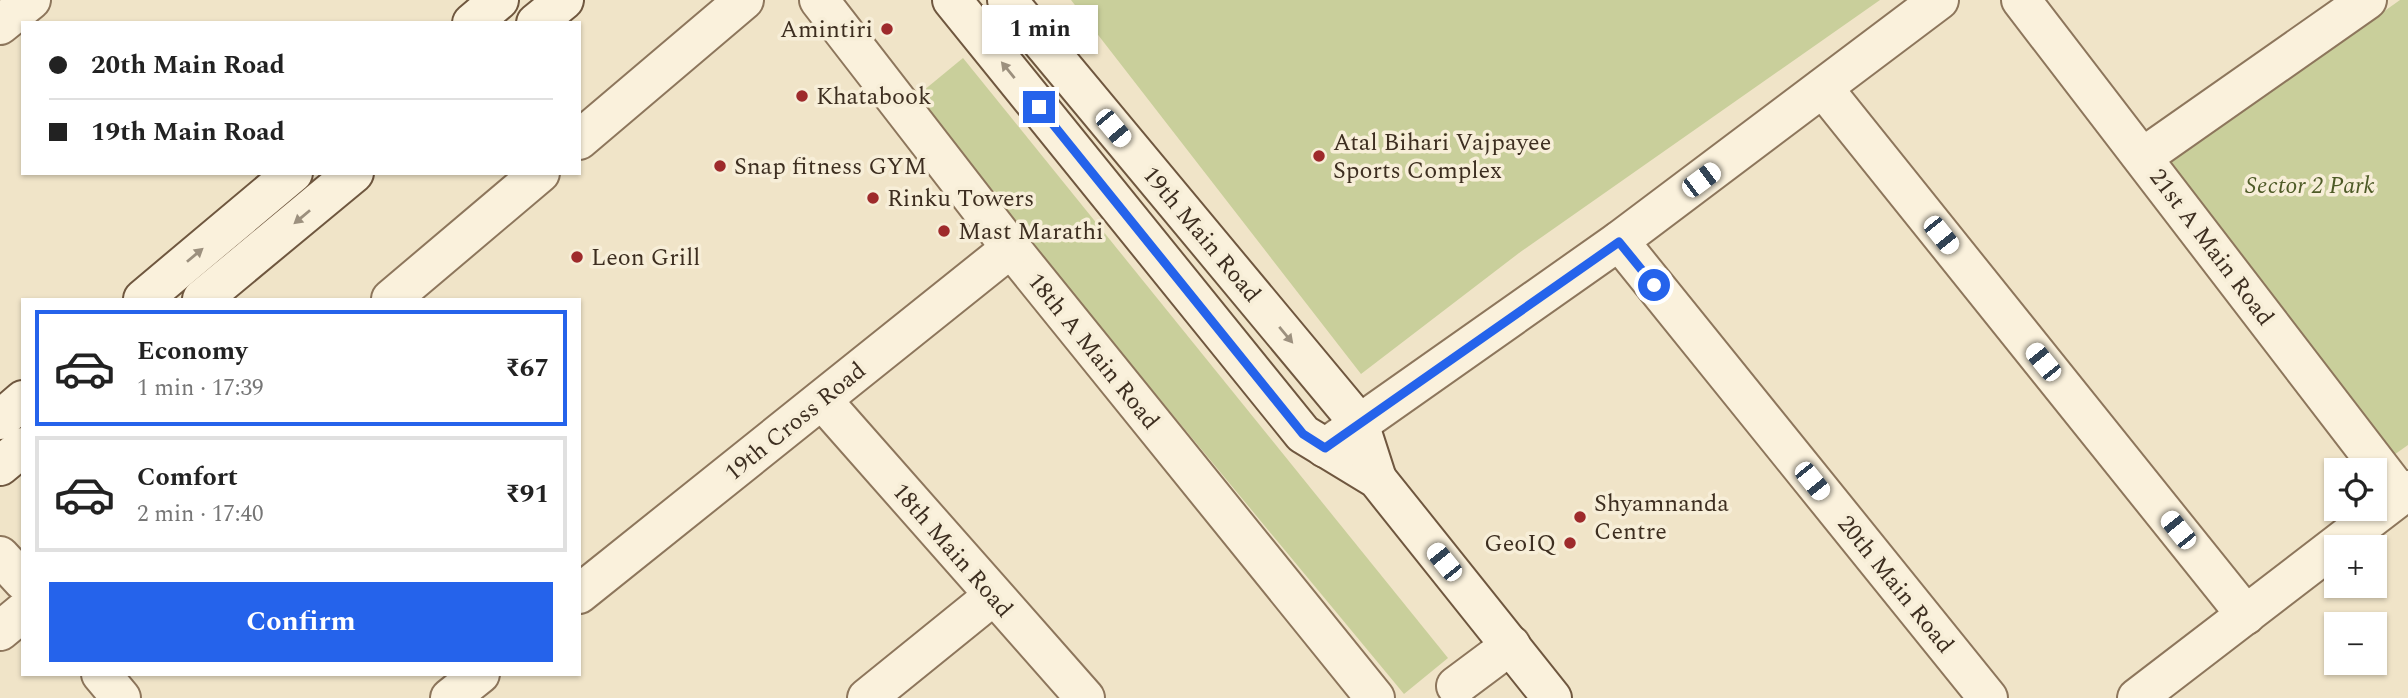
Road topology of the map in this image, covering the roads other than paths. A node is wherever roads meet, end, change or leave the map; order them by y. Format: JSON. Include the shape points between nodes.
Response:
{"nodes":[{"id":1,"x":31,"y":0,"type":"edge"},
{"id":2,"x":499,"y":0,"type":"edge"},
{"id":3,"x":564,"y":0,"type":"edge"},
{"id":4,"x":744,"y":0,"type":"edge"},
{"id":5,"x":819,"y":0,"type":"edge"},
{"id":6,"x":952,"y":0,"type":"edge"},
{"id":7,"x":1007,"y":0,"type":"edge"},
{"id":8,"x":1939,"y":0,"type":"edge"},
{"id":9,"x":2021,"y":0,"type":"edge"},
{"id":10,"x":2367,"y":0,"type":"edge"},
{"id":11,"x":474,"y":21,"type":"edge"},
{"id":12,"x":538,"y":21,"type":"edge"},
{"id":13,"x":0,"y":25,"type":"edge"},
{"id":14,"x":1823,"y":88,"type":"junction"},
{"id":15,"x":581,"y":138,"type":"edge"},
{"id":16,"x":2143,"y":157,"type":"junction"},
{"id":17,"x":291,"y":175,"type":"edge"},
{"id":18,"x":352,"y":175,"type":"edge"},
{"id":19,"x":538,"y":175,"type":"edge"},
{"id":20,"x":1619,"y":242,"type":"junction"},
{"id":21,"x":1012,"y":248,"type":"junction"},
{"id":22,"x":144,"y":298,"type":"edge"},
{"id":23,"x":203,"y":298,"type":"edge"},
{"id":24,"x":392,"y":298,"type":"edge"},
{"id":25,"x":822,"y":400,"type":"junction"},
{"id":26,"x":21,"y":402,"type":"edge"},
{"id":27,"x":0,"y":419,"type":"edge"},
{"id":28,"x":1359,"y":422,"type":"junction"},
{"id":29,"x":1325,"y":448,"type":"junction"},
{"id":30,"x":21,"y":449,"type":"edge"},
{"id":31,"x":0,"y":466,"type":"edge"},
{"id":32,"x":1377,"y":478,"type":"junction"},
{"id":33,"x":2405,"y":493,"type":"edge"},
{"id":34,"x":0,"y":556,"type":"edge"},
{"id":35,"x":21,"y":579,"type":"edge"},
{"id":36,"x":581,"y":592,"type":"edge"},
{"id":37,"x":993,"y":596,"type":"junction"},
{"id":38,"x":21,"y":614,"type":"edge"},
{"id":39,"x":2246,"y":615,"type":"junction"},
{"id":40,"x":0,"y":631,"type":"edge"},
{"id":41,"x":1511,"y":645,"type":"junction"},
{"id":42,"x":103,"y":676,"type":"edge"},
{"id":43,"x":478,"y":676,"type":"edge"},
{"id":44,"x":1457,"y":686,"type":"dead end"},
{"id":45,"x":121,"y":698,"type":"edge"},
{"id":46,"x":450,"y":698,"type":"edge"},
{"id":47,"x":867,"y":698,"type":"edge"},
{"id":48,"x":1085,"y":698,"type":"edge"},
{"id":49,"x":1374,"y":698,"type":"edge"},
{"id":50,"x":1552,"y":698,"type":"edge"},
{"id":51,"x":1988,"y":698,"type":"edge"},
{"id":52,"x":2137,"y":698,"type":"edge"}],
"edges":[{"from":1,"to":13,"type":"street"},
{"from":2,"to":11,"type":"street"},
{"from":3,"to":12,"type":"street"},
{"from":4,"to":15,"type":"street"},
{"from":5,"to":21,"type":"street","name":"18th A Main Road"},
{"from":29,"to":6,"type":"street","name":"19th Main Road","one_way":true,"via":[[1303,434]]},
{"from":7,"to":28,"type":"street","name":"19th Main Road","one_way":true},
{"from":8,"to":14,"type":"street"},
{"from":9,"to":16,"type":"street","name":"21st A Main Road"},
{"from":10,"to":16,"type":"street"},
{"from":14,"to":20,"type":"street"},
{"from":14,"to":39,"type":"street"},
{"from":16,"to":33,"type":"street","name":"21st A Main Road"},
{"from":22,"to":17,"type":"street","one_way":true},
{"from":18,"to":23,"type":"street","one_way":true},
{"from":19,"to":24,"type":"street"},
{"from":20,"to":28,"type":"street"},
{"from":20,"to":51,"type":"street","name":"20th Main Road"},
{"from":21,"to":25,"type":"street","name":"19th Cross Road"},
{"from":21,"to":49,"type":"street","name":"18th A Main Road"},
{"from":25,"to":36,"type":"street","name":"19th Cross Road"},
{"from":25,"to":37,"type":"street","name":"18th Main Road"},
{"from":26,"to":27,"type":"street"},
{"from":28,"to":29,"type":"street"},
{"from":28,"to":32,"type":"street","name":"19th Main Road"},
{"from":29,"to":32,"type":"street","name":"19th Main Road"},
{"from":30,"to":31,"type":"street"},
{"from":32,"to":41,"type":"street","name":"19th Main Road"},
{"from":33,"to":39,"type":"street"},
{"from":34,"to":35,"type":"street"},
{"from":37,"to":47,"type":"street"},
{"from":37,"to":48,"type":"street","name":"18th Main Road"},
{"from":38,"to":40,"type":"street"},
{"from":39,"to":52,"type":"street"},
{"from":41,"to":44,"type":"street"},
{"from":41,"to":50,"type":"street","name":"19th Main Road"},
{"from":42,"to":45,"type":"street"},
{"from":43,"to":46,"type":"street"}]}
